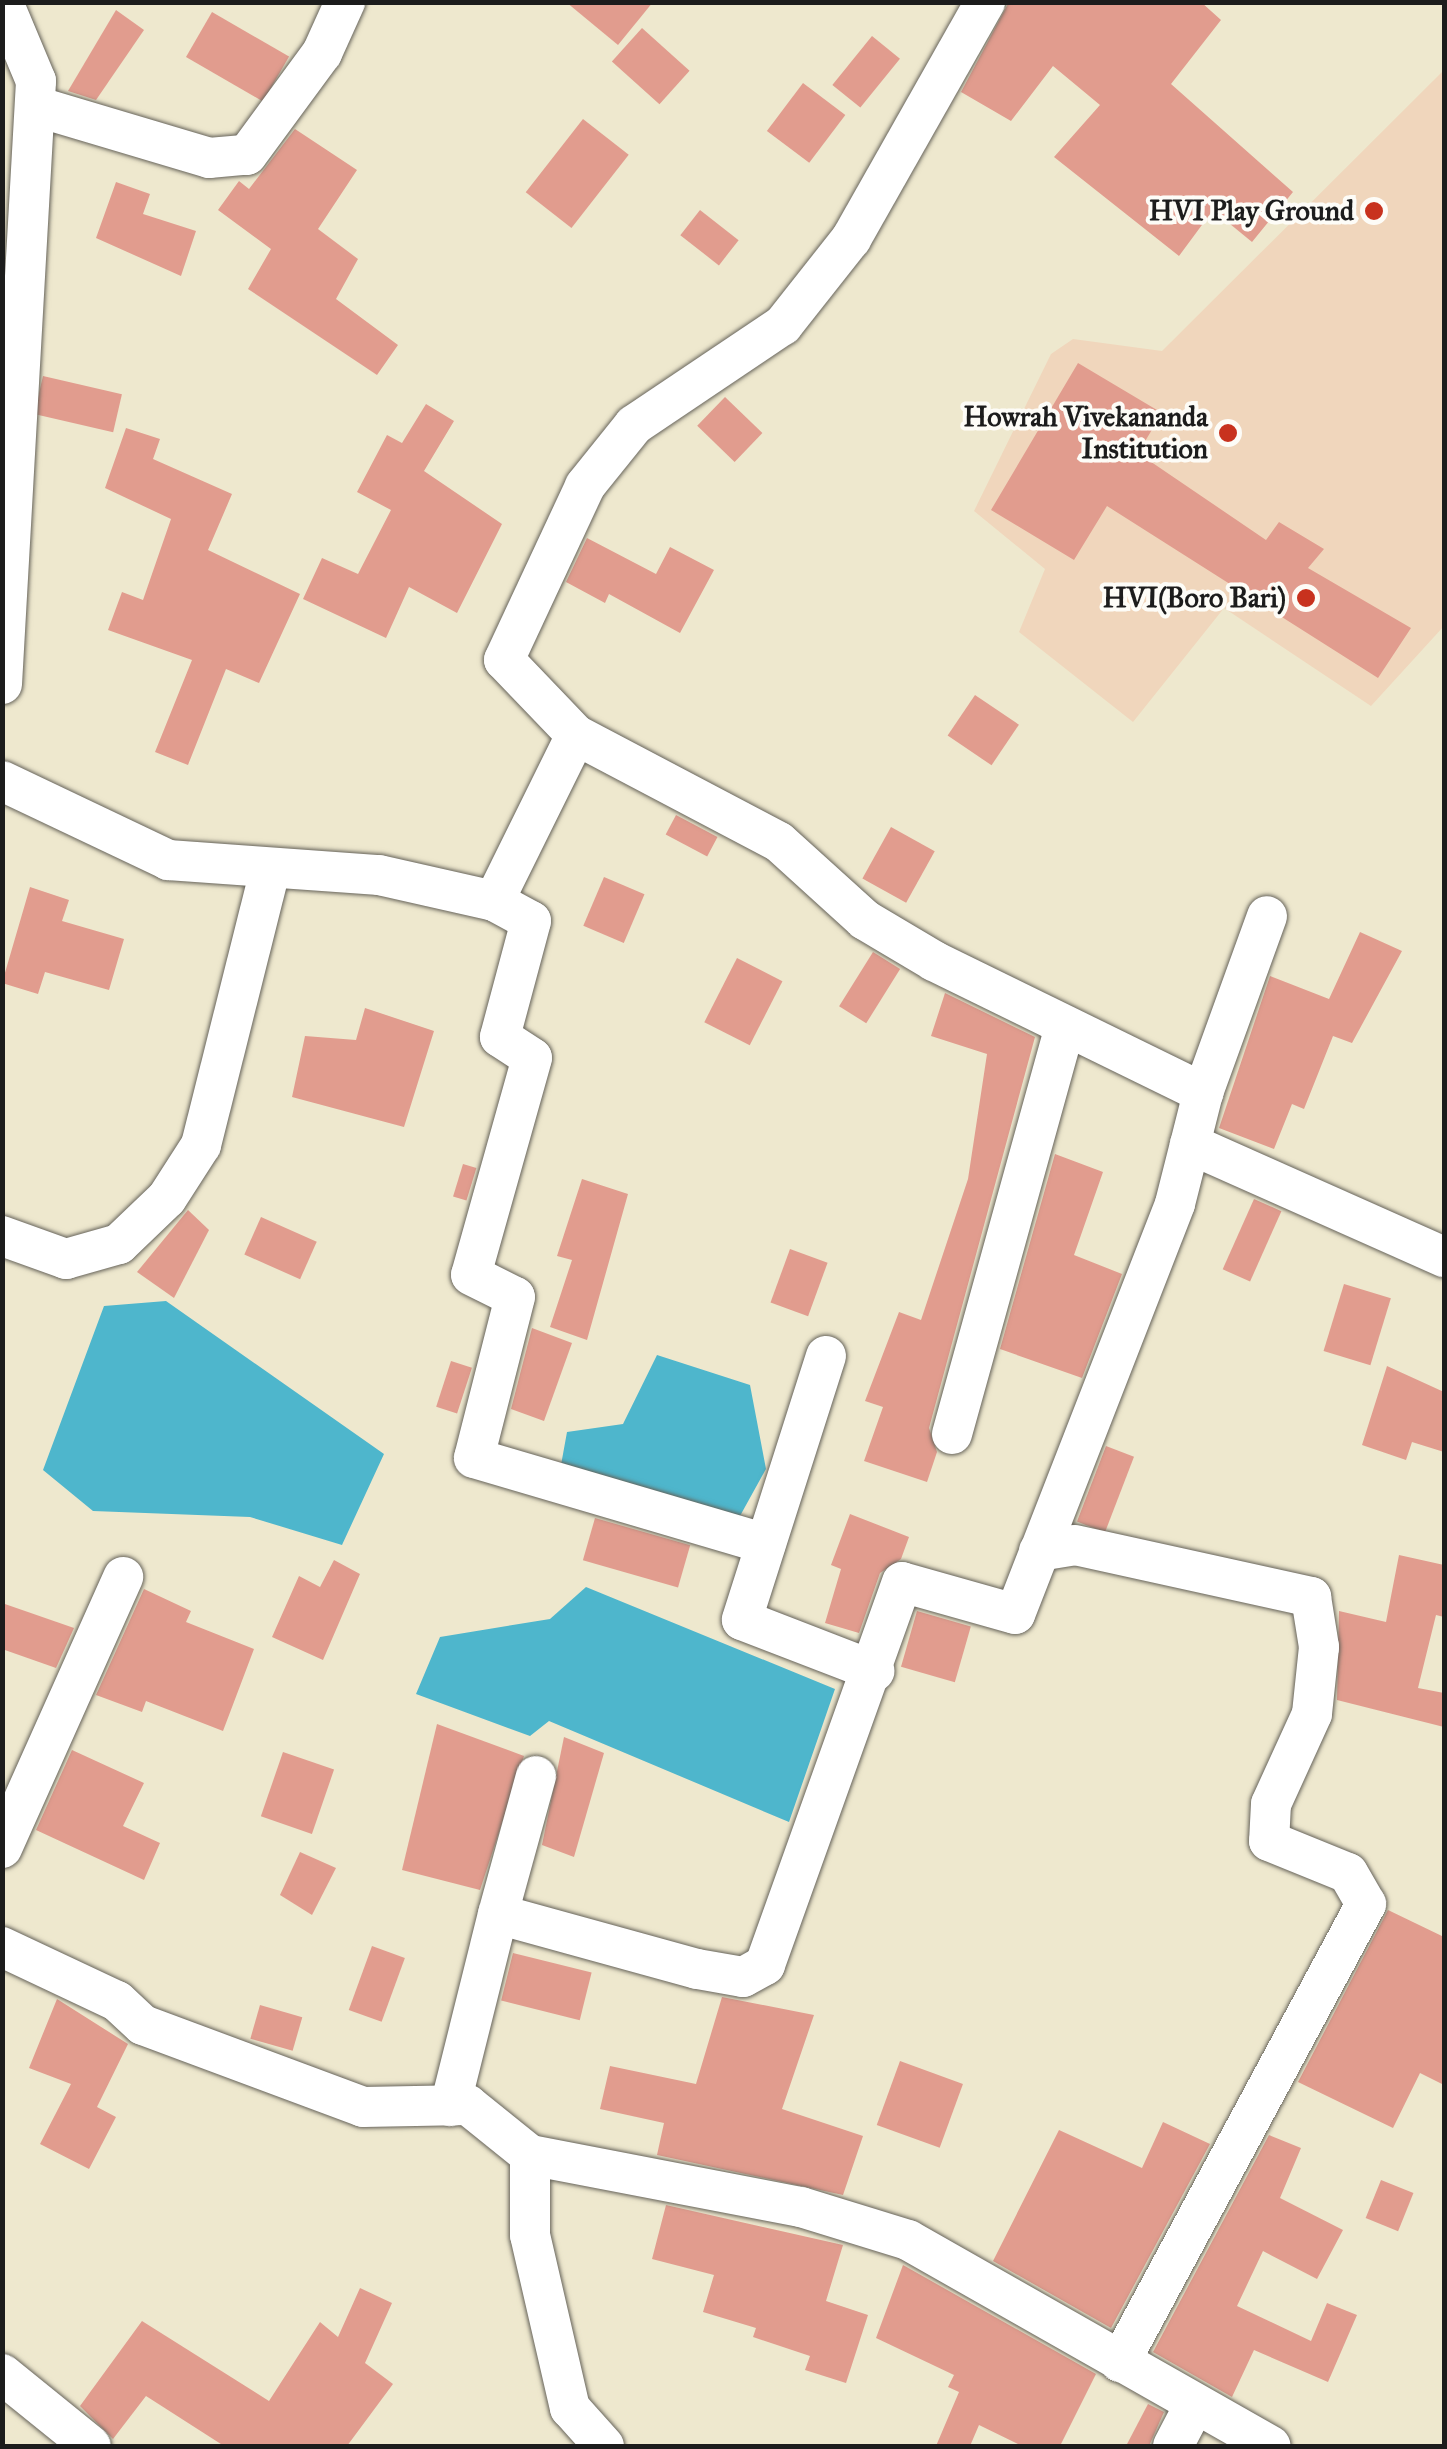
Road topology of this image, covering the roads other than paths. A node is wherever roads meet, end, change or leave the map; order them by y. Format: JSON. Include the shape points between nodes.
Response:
{"nodes":[{"id":1,"x":4,"y":2,"type":"edge"},
{"id":2,"x":345,"y":2,"type":"edge"},
{"id":3,"x":984,"y":2,"type":"edge"},
{"id":4,"x":35,"y":106,"type":"junction"},
{"id":5,"x":2,"y":684,"type":"edge"},
{"id":6,"x":576,"y":734,"type":"junction"},
{"id":7,"x":2,"y":782,"type":"edge"},
{"id":8,"x":270,"y":871,"type":"junction"},
{"id":9,"x":494,"y":901,"type":"junction"},
{"id":10,"x":1268,"y":916,"type":"dead end"},
{"id":11,"x":1064,"y":1031,"type":"junction"},
{"id":12,"x":1203,"y":1092,"type":"junction"},
{"id":13,"x":1190,"y":1144,"type":"junction"},
{"id":14,"x":2,"y":1236,"type":"edge"},
{"id":15,"x":1444,"y":1257,"type":"edge"},
{"id":16,"x":826,"y":1356,"type":"dead end"},
{"id":17,"x":952,"y":1434,"type":"dead end"},
{"id":18,"x":766,"y":1544,"type":"junction"},
{"id":19,"x":1039,"y":1551,"type":"junction"},
{"id":20,"x":123,"y":1577,"type":"dead end"},
{"id":21,"x":874,"y":1671,"type":"junction"},
{"id":22,"x":536,"y":1776,"type":"dead end"},
{"id":23,"x":2,"y":1848,"type":"edge"},
{"id":24,"x":498,"y":1914,"type":"junction"},
{"id":25,"x":2,"y":1947,"type":"edge"},
{"id":26,"x":450,"y":2106,"type":"junction"},
{"id":27,"x":530,"y":2155,"type":"junction"},
{"id":28,"x":1120,"y":2362,"type":"junction"},
{"id":29,"x":2,"y":2374,"type":"edge"},
{"id":30,"x":1195,"y":2404,"type":"junction"},
{"id":31,"x":91,"y":2446,"type":"edge"},
{"id":32,"x":604,"y":2446,"type":"edge"},
{"id":33,"x":1172,"y":2446,"type":"edge"},
{"id":34,"x":1272,"y":2446,"type":"edge"}],
"edges":[{"from":1,"to":4,"type":"street","via":[[36,81]]},
{"from":2,"to":4,"type":"street","via":[[322,54],[247,155],[209,158]]},
{"from":3,"to":6,"type":"street","via":[[851,239],[782,326],[634,425],[585,486],[504,660]]},
{"from":4,"to":5,"type":"street"},
{"from":6,"to":9,"type":"street"},
{"from":6,"to":11,"type":"street","via":[[779,842],[866,920]]},
{"from":7,"to":8,"type":"street","via":[[168,860]]},
{"from":8,"to":9,"type":"street","via":[[379,875]]},
{"from":8,"to":14,"type":"street","via":[[201,1145],[167,1198],[119,1244],[66,1259]]},
{"from":9,"to":18,"type":"street","via":[[531,921],[500,1037],[532,1058],[471,1275],[515,1297],[474,1458]]},
{"from":10,"to":12,"type":"street"},
{"from":11,"to":12,"type":"street"},
{"from":11,"to":17,"type":"street"},
{"from":12,"to":13,"type":"street"},
{"from":13,"to":15,"type":"street"},
{"from":13,"to":19,"type":"street","via":[[1139,1304]]},
{"from":16,"to":18,"type":"street"},
{"from":18,"to":21,"type":"street","via":[[742,1620]]},
{"from":19,"to":21,"type":"street","via":[[1016,1614],[902,1582]]},
{"from":19,"to":28,"type":"street","via":[[1075,1545],[1311,1597],[1319,1647],[1312,1714],[1271,1804],[1269,1841],[1348,1873],[1366,1904]]},
{"from":20,"to":23,"type":"street"},
{"from":21,"to":24,"type":"street","via":[[756,1976],[698,1970]]},
{"from":22,"to":24,"type":"street"},
{"from":24,"to":26,"type":"street"},
{"from":25,"to":26,"type":"street","via":[[117,2001],[143,2024],[363,2107]]},
{"from":26,"to":27,"type":"street","via":[[468,2105]]},
{"from":27,"to":28,"type":"street","via":[[801,2207],[908,2240]]},
{"from":27,"to":32,"type":"street","via":[[530,2234],[570,2408]]},
{"from":28,"to":30,"type":"street"},
{"from":29,"to":31,"type":"street"},
{"from":30,"to":33,"type":"street"},
{"from":30,"to":34,"type":"street"}]}
